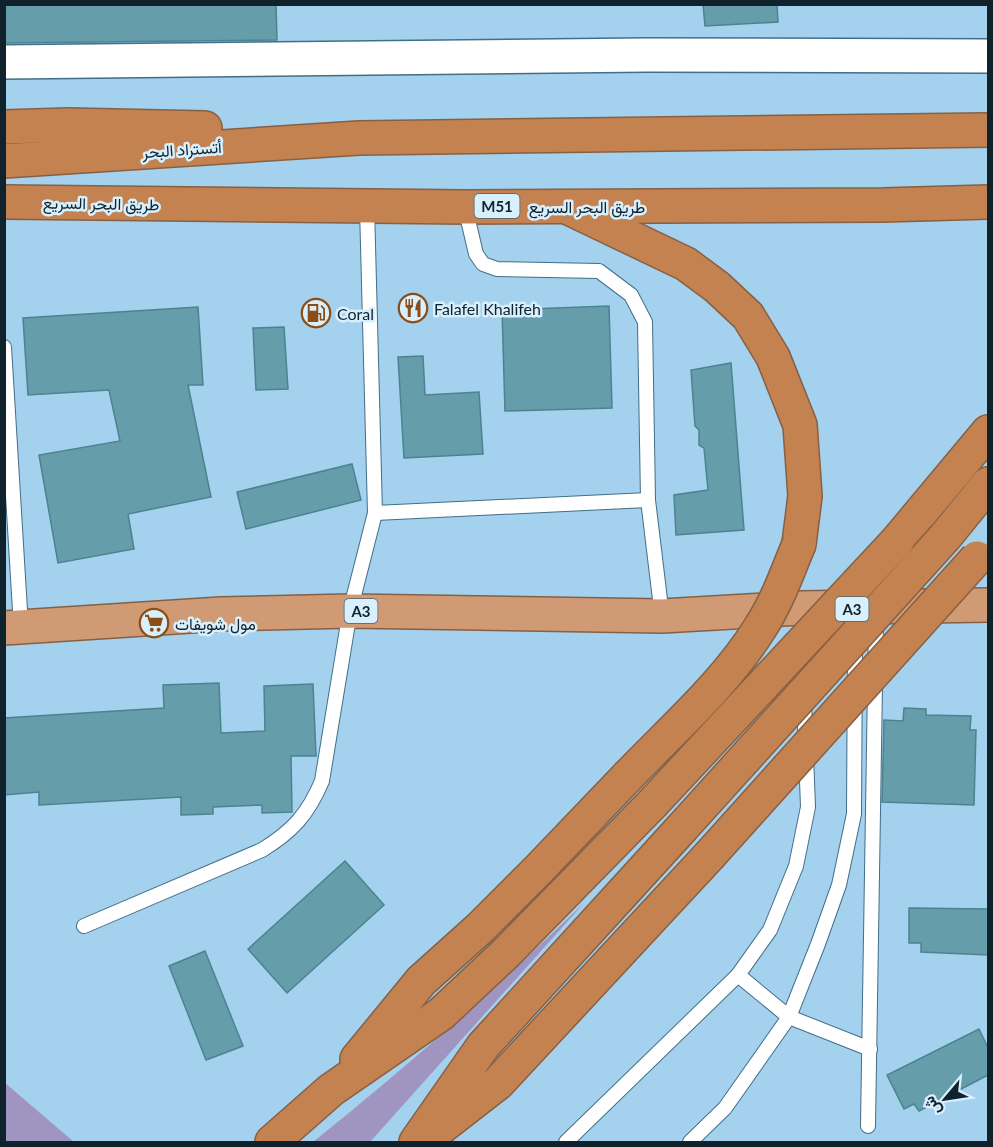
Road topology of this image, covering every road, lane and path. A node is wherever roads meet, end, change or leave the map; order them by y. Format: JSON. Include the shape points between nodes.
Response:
{"nodes":[{"id":1,"x":988,"y":56,"type":"edge"},
{"id":2,"x":4,"y":62,"type":"edge"},
{"id":3,"x":4,"y":127,"type":"edge"},
{"id":4,"x":988,"y":130,"type":"edge"},
{"id":5,"x":359,"y":138,"type":"junction"},
{"id":6,"x":4,"y":161,"type":"edge"},
{"id":7,"x":988,"y":201,"type":"edge"},
{"id":8,"x":4,"y":202,"type":"edge"},
{"id":9,"x":564,"y":206,"type":"junction"},
{"id":10,"x":367,"y":207,"type":"junction"},
{"id":11,"x":465,"y":207,"type":"junction"},
{"id":12,"x":4,"y":347,"type":"edge"},
{"id":13,"x":988,"y":432,"type":"edge"},
{"id":14,"x":988,"y":484,"type":"edge"},
{"id":15,"x":648,"y":500,"type":"junction"},
{"id":16,"x":375,"y":513,"type":"junction"},
{"id":17,"x":983,"y":552,"type":"edge"},
{"id":18,"x":988,"y":605,"type":"edge"},
{"id":19,"x":801,"y":608,"type":"junction"},
{"id":20,"x":866,"y":608,"type":"junction"},
{"id":21,"x":350,"y":610,"type":"junction"},
{"id":22,"x":662,"y":616,"type":"junction"},
{"id":23,"x":13,"y":628,"type":"edge"},
{"id":24,"x":84,"y":926,"type":"dead end"},
{"id":25,"x":738,"y":975,"type":"junction"},
{"id":26,"x":789,"y":1017,"type":"junction"},
{"id":27,"x":870,"y":1049,"type":"junction"},
{"id":28,"x":331,"y":1090,"type":"junction"},
{"id":29,"x":868,"y":1126,"type":"dead end"},
{"id":30,"x":272,"y":1143,"type":"edge"},
{"id":31,"x":416,"y":1143,"type":"edge"},
{"id":32,"x":422,"y":1143,"type":"edge"},
{"id":33,"x":566,"y":1143,"type":"edge"},
{"id":34,"x":690,"y":1143,"type":"edge"}],
"edges":[{"from":1,"to":2,"type":"street","via":[[623,55]]},
{"from":3,"to":5,"type":"highway","via":[[250,127]]},
{"from":4,"to":5,"type":"highway"},
{"from":5,"to":6,"type":"highway","name":"أتستراد البحر"},
{"from":7,"to":9,"type":"highway","name":"طريق البحر السريع","number":"M51"},
{"from":8,"to":10,"type":"highway","name":"طريق البحر السريع","number":"M51"},
{"from":9,"to":11,"type":"highway","name":"طريق البحر السريع","number":"M51"},
{"from":9,"to":28,"type":"highway","bridge":true,"via":[[686,264],[748,316],[773,357],[800,425],[805,496],[799,544],[760,628],[722,679],[530,879],[421,981]]},
{"from":10,"to":11,"type":"highway","name":"طريق البحر السريع","number":"M51"},
{"from":10,"to":16,"type":"lane"},
{"from":11,"to":15,"type":"lane","via":[[476,254],[483,264],[497,269],[599,271],[631,295],[645,322]]},
{"from":12,"to":23,"type":"lane"},
{"from":13,"to":28,"type":"highway","bridge":true,"via":[[897,541],[652,804],[506,953],[441,1014]]},
{"from":14,"to":31,"type":"highway","bridge":true,"via":[[945,537],[483,1046]]},
{"from":15,"to":16,"type":"lane"},
{"from":15,"to":22,"type":"lane"},
{"from":16,"to":21,"type":"lane"},
{"from":17,"to":32,"type":"highway","bridge":true,"via":[[710,856],[498,1083]]},
{"from":18,"to":20,"type":"highway","number":"A3"},
{"from":19,"to":20,"type":"highway","number":"A3"},
{"from":19,"to":22,"type":"highway","number":"A3"},
{"from":19,"to":25,"type":"lane","via":[[808,807],[796,866],[770,930]]},
{"from":20,"to":26,"type":"lane","via":[[854,814],[839,885]]},
{"from":20,"to":27,"type":"lane","via":[[872,784]]},
{"from":21,"to":22,"type":"highway","number":"A3"},
{"from":21,"to":23,"type":"highway","number":"A3"},
{"from":21,"to":24,"type":"lane","via":[[322,781],[299,822],[262,850]]},
{"from":25,"to":26,"type":"lane"},
{"from":25,"to":33,"type":"lane"},
{"from":26,"to":27,"type":"lane"},
{"from":26,"to":34,"type":"lane","via":[[725,1108]]},
{"from":27,"to":29,"type":"lane"},
{"from":28,"to":30,"type":"highway"}]}
